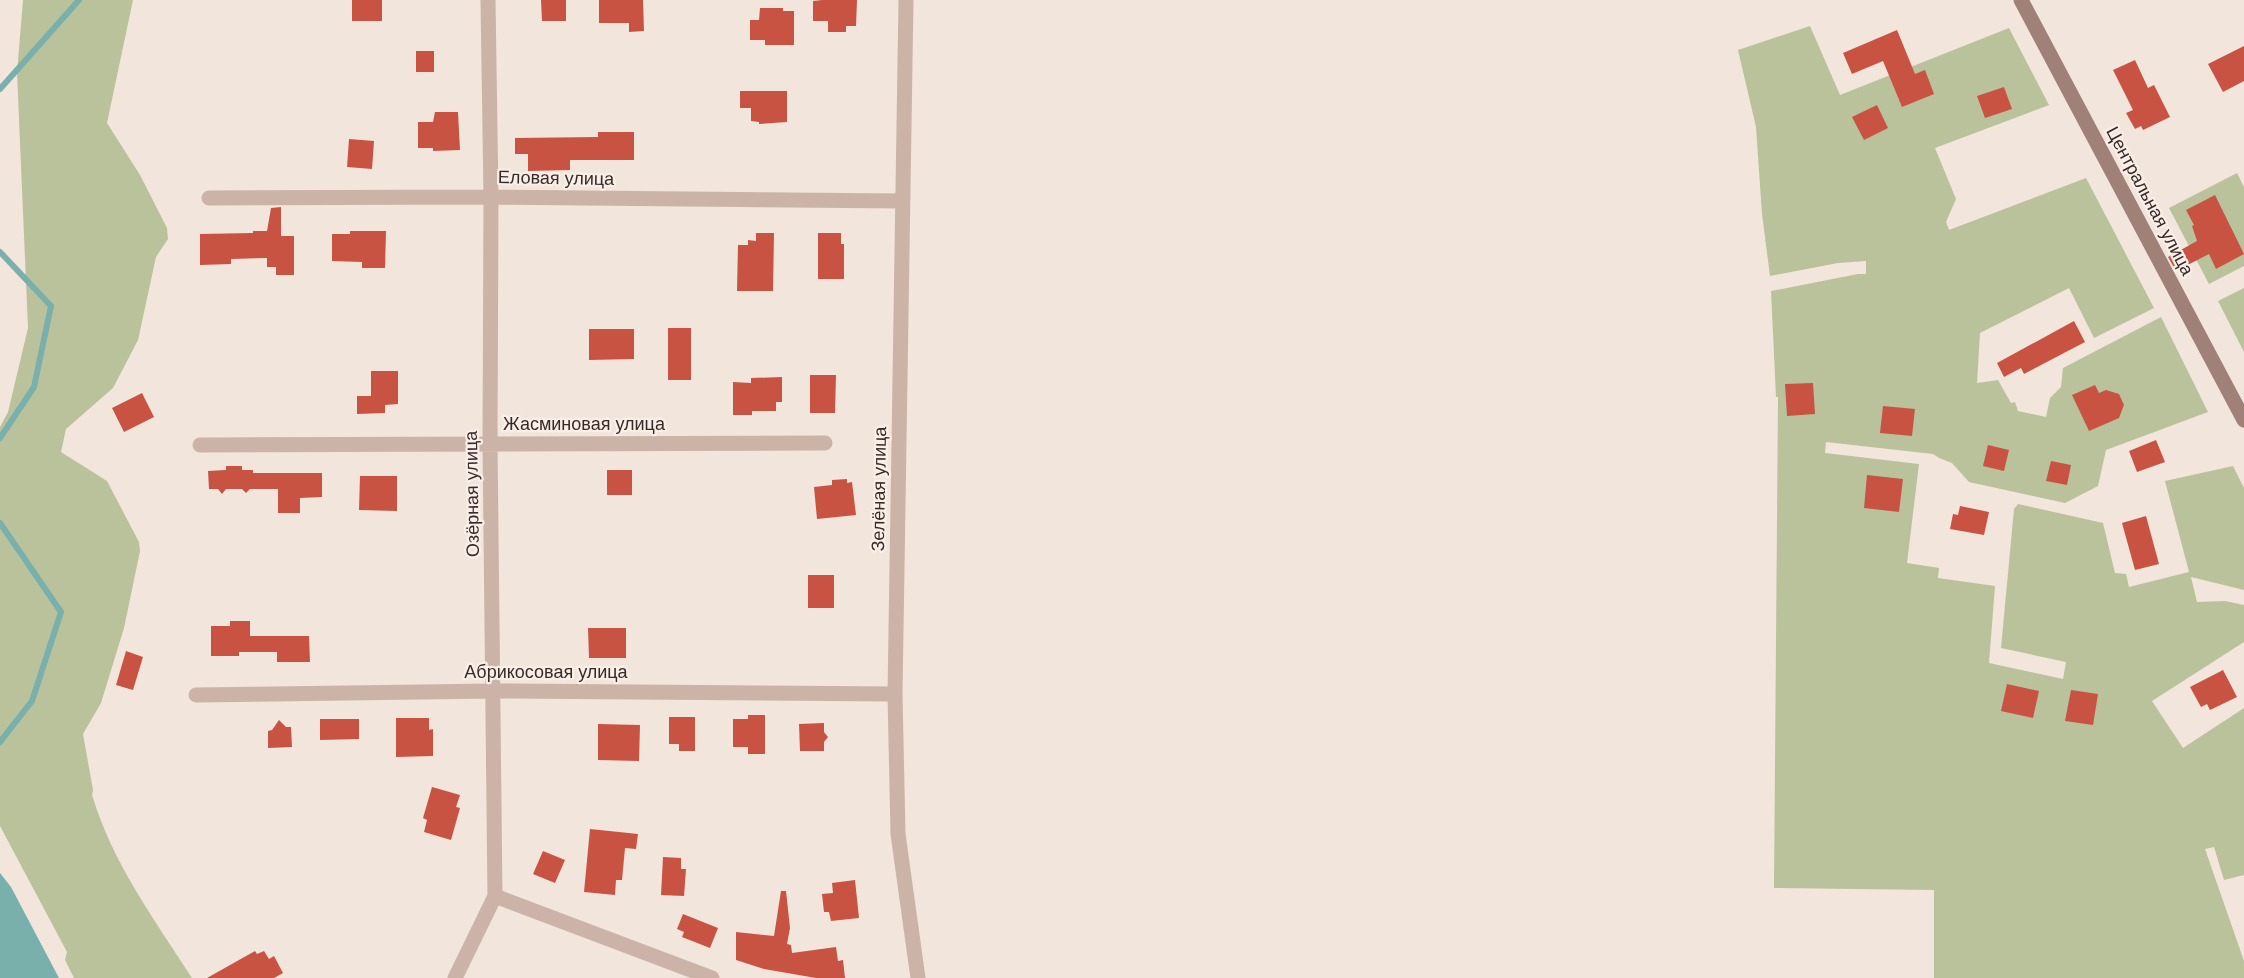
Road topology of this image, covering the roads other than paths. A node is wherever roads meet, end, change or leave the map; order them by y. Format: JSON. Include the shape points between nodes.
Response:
{"nodes":[{"id":1,"x":488,"y":0,"type":"edge"},
{"id":2,"x":906,"y":0,"type":"edge"},
{"id":3,"x":2021,"y":0,"type":"edge"},
{"id":4,"x":491,"y":197,"type":"junction"},
{"id":5,"x":209,"y":198,"type":"dead end"},
{"id":6,"x":902,"y":201,"type":"junction"},
{"id":7,"x":2244,"y":420,"type":"edge"},
{"id":8,"x":490,"y":443,"type":"junction"},
{"id":9,"x":825,"y":443,"type":"dead end"},
{"id":10,"x":200,"y":445,"type":"dead end"},
{"id":11,"x":494,"y":691,"type":"junction"},
{"id":12,"x":895,"y":694,"type":"junction"},
{"id":13,"x":196,"y":695,"type":"dead end"},
{"id":14,"x":495,"y":896,"type":"junction"},
{"id":15,"x":455,"y":978,"type":"edge"},
{"id":16,"x":712,"y":978,"type":"edge"},
{"id":17,"x":918,"y":978,"type":"edge"}],
"edges":[{"from":1,"to":4,"type":"street","name":"Озёрная улица"},
{"from":2,"to":6,"type":"street","name":"Зелёная улица"},
{"from":3,"to":7,"type":"main road","name":"Центральная улица"},
{"from":4,"to":5,"type":"street","name":"Еловая улица"},
{"from":4,"to":6,"type":"street","name":"Еловая улица"},
{"from":4,"to":8,"type":"street","name":"Озёрная улица"},
{"from":6,"to":12,"type":"street","name":"Зелёная улица"},
{"from":8,"to":9,"type":"street","name":"Жасминовая улица"},
{"from":8,"to":10,"type":"street","name":"Жасминовая улица"},
{"from":8,"to":11,"type":"street","name":"Озёрная улица"},
{"from":11,"to":12,"type":"street","name":"Абрикосовая улица"},
{"from":11,"to":13,"type":"street","name":"Абрикосовая улица"},
{"from":11,"to":14,"type":"street","name":"Озёрная улица"},
{"from":12,"to":17,"type":"street","name":"Зелёная улица","via":[[898,834]]},
{"from":14,"to":15,"type":"street","name":"Озёрная улица"},
{"from":14,"to":16,"type":"street"}]}
